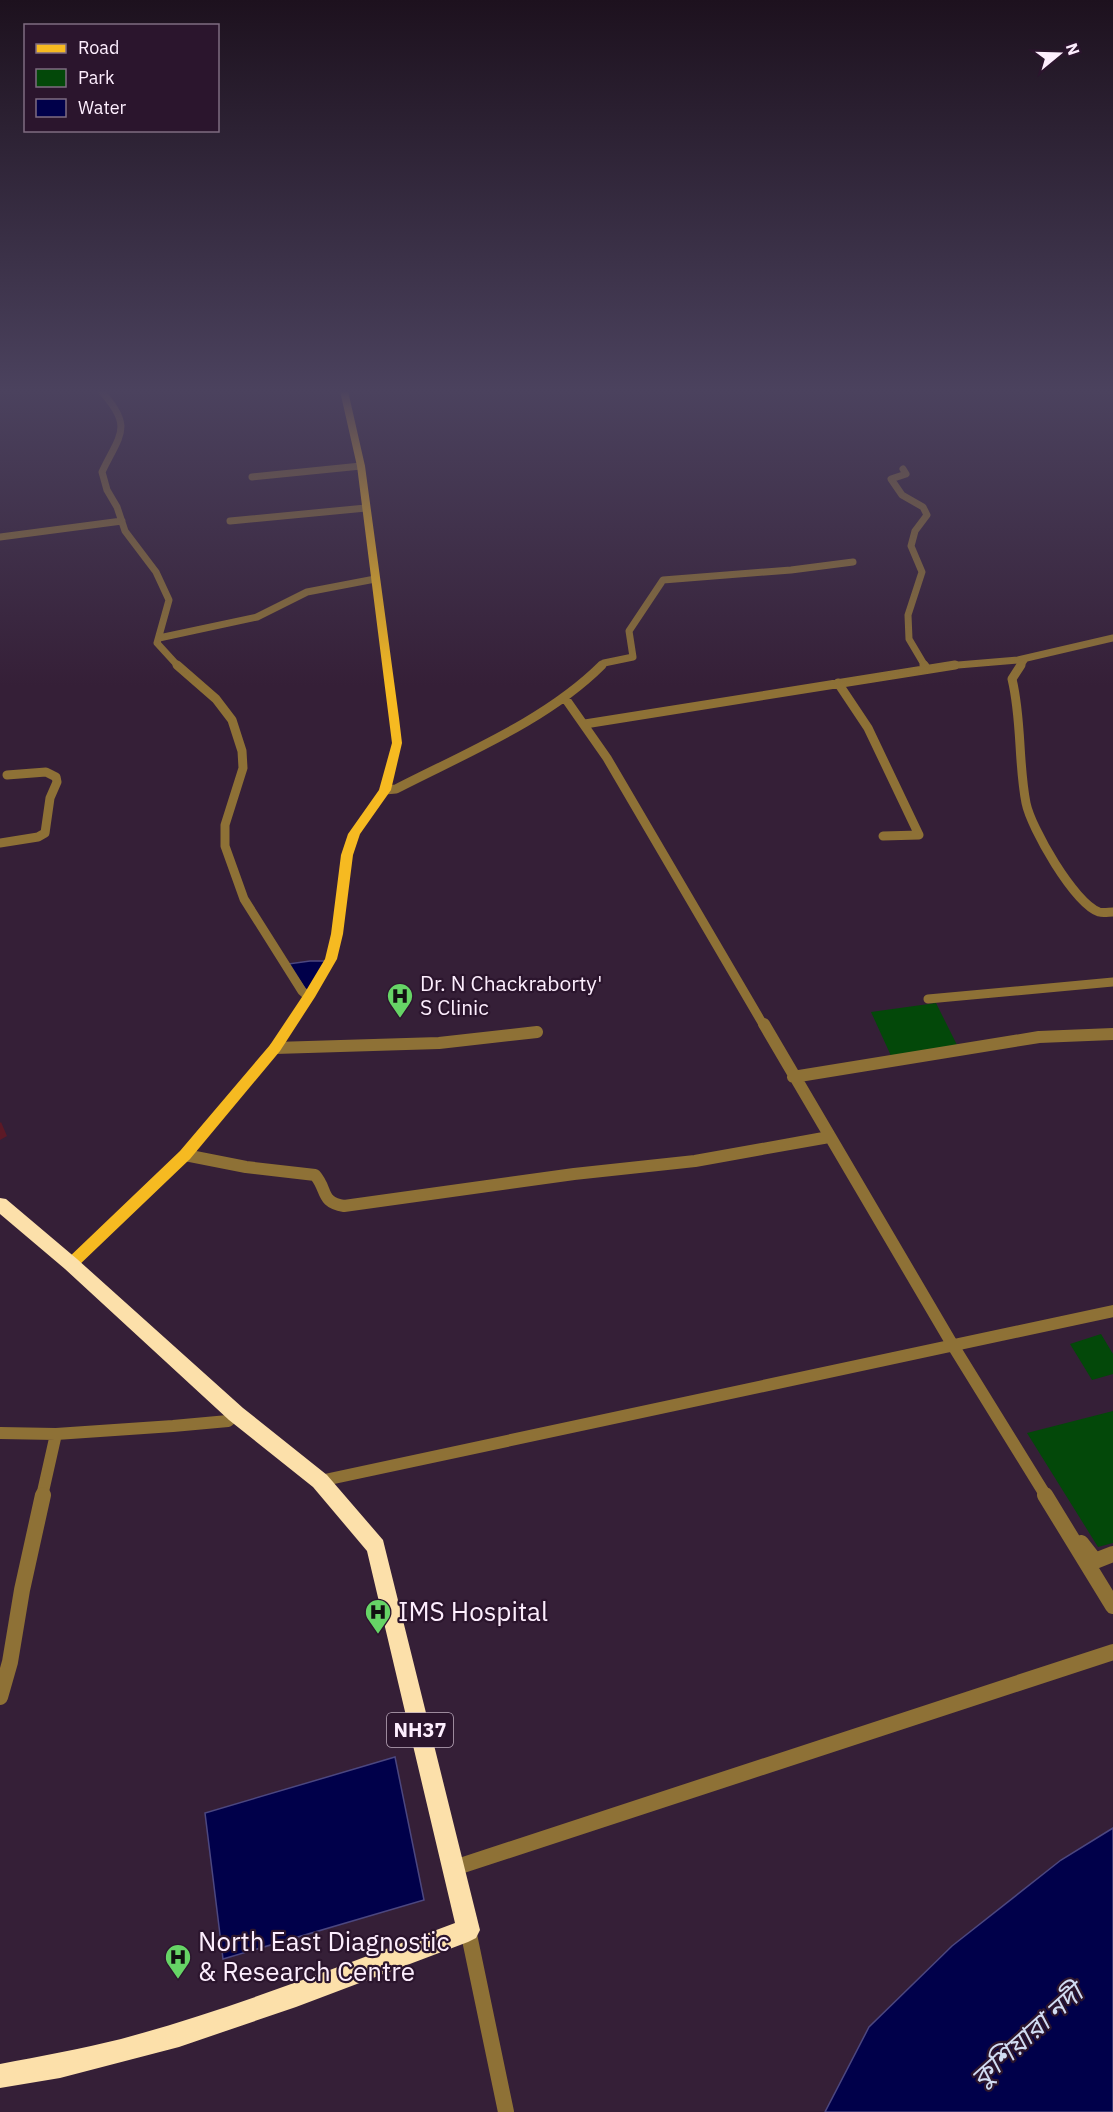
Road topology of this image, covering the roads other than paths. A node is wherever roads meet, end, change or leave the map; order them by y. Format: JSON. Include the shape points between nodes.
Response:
{"nodes":[{"id":1,"x":107,"y":490,"type":"edge"},
{"id":2,"x":364,"y":490,"type":"edge"},
{"id":3,"x":898,"y":490,"type":"edge"},
{"id":4,"x":366,"y":508,"type":"junction"},
{"id":5,"x":122,"y":521,"type":"junction"},
{"id":6,"x":230,"y":521,"type":"dead end"},
{"id":7,"x":0,"y":537,"type":"edge"},
{"id":8,"x":854,"y":562,"type":"dead end"},
{"id":9,"x":375,"y":579,"type":"junction"},
{"id":10,"x":159,"y":638,"type":"junction"},
{"id":11,"x":1113,"y":638,"type":"edge"},
{"id":12,"x":1025,"y":659,"type":"junction"},
{"id":13,"x":927,"y":669,"type":"junction"},
{"id":14,"x":838,"y":683,"type":"junction"},
{"id":15,"x":565,"y":698,"type":"junction"},
{"id":16,"x":585,"y":724,"type":"junction"},
{"id":17,"x":8,"y":775,"type":"dead end"},
{"id":18,"x":385,"y":790,"type":"junction"},
{"id":19,"x":883,"y":836,"type":"dead end"},
{"id":20,"x":0,"y":843,"type":"edge"},
{"id":21,"x":1113,"y":912,"type":"edge"},
{"id":22,"x":1113,"y":982,"type":"edge"},
{"id":23,"x":309,"y":997,"type":"junction"},
{"id":24,"x":928,"y":999,"type":"dead end"},
{"id":25,"x":537,"y":1032,"type":"dead end"},
{"id":26,"x":1113,"y":1034,"type":"edge"},
{"id":27,"x":275,"y":1048,"type":"junction"},
{"id":28,"x":794,"y":1077,"type":"junction"},
{"id":29,"x":829,"y":1137,"type":"junction"},
{"id":30,"x":185,"y":1155,"type":"junction"},
{"id":31,"x":5,"y":1213,"type":"edge"},
{"id":32,"x":71,"y":1264,"type":"junction"},
{"id":33,"x":1113,"y":1311,"type":"edge"},
{"id":34,"x":952,"y":1344,"type":"junction"},
{"id":35,"x":236,"y":1414,"type":"junction"},
{"id":36,"x":0,"y":1433,"type":"edge"},
{"id":37,"x":57,"y":1434,"type":"junction"},
{"id":38,"x":320,"y":1481,"type":"junction"},
{"id":39,"x":1113,"y":1554,"type":"edge"},
{"id":40,"x":1113,"y":1606,"type":"edge"},
{"id":41,"x":1113,"y":1652,"type":"edge"},
{"id":42,"x":0,"y":1697,"type":"edge"},
{"id":43,"x":454,"y":1868,"type":"junction"},
{"id":44,"x":468,"y":1930,"type":"junction"},
{"id":45,"x":0,"y":2076,"type":"edge"},
{"id":46,"x":506,"y":2112,"type":"edge"}],
"edges":[{"from":1,"to":5,"type":"street"},
{"from":2,"to":4,"type":"main road"},
{"from":3,"to":13,"type":"street","via":[[923,507],[927,515],[911,543],[922,572],[908,615],[909,639]]},
{"from":4,"to":6,"type":"street"},
{"from":4,"to":9,"type":"main road"},
{"from":5,"to":7,"type":"street"},
{"from":5,"to":10,"type":"street","via":[[125,531],[156,572],[169,600]]},
{"from":8,"to":15,"type":"street","via":[[663,580],[629,631],[633,657],[604,663]]},
{"from":9,"to":10,"type":"street","via":[[307,592],[257,617]]},
{"from":9,"to":18,"type":"main road","via":[[397,743]]},
{"from":10,"to":23,"type":"street","via":[[157,643],[216,699],[232,720],[243,768],[225,825],[225,846],[244,899]]},
{"from":11,"to":12,"type":"street"},
{"from":12,"to":13,"type":"street"},
{"from":12,"to":21,"type":"street","via":[[1011,679],[1018,704],[1026,804],[1038,836],[1074,892],[1099,912]]},
{"from":13,"to":14,"type":"street"},
{"from":14,"to":16,"type":"street"},
{"from":14,"to":19,"type":"street","via":[[868,728],[919,835]]},
{"from":15,"to":16,"type":"street"},
{"from":15,"to":18,"type":"street","via":[[396,789]]},
{"from":16,"to":28,"type":"street"},
{"from":17,"to":20,"type":"street","via":[[46,772],[56,777],[57,782],[50,798],[45,833]]},
{"from":18,"to":23,"type":"main road","via":[[354,834],[347,855],[333,951]]},
{"from":22,"to":24,"type":"street"},
{"from":23,"to":27,"type":"main road"},
{"from":25,"to":27,"type":"street","via":[[439,1043]]},
{"from":26,"to":28,"type":"street","via":[[1040,1037]]},
{"from":27,"to":30,"type":"main road"},
{"from":28,"to":29,"type":"street"},
{"from":29,"to":30,"type":"street","via":[[695,1161],[344,1206],[332,1205],[325,1199],[321,1180],[315,1175]]},
{"from":29,"to":34,"type":"street"},
{"from":30,"to":32,"type":"main road"},
{"from":31,"to":32,"type":"highway","number":"NH37"},
{"from":32,"to":35,"type":"highway","number":"NH37"},
{"from":33,"to":34,"type":"street"},
{"from":34,"to":38,"type":"street"},
{"from":34,"to":39,"type":"street","via":[[1040,1487],[1095,1561]]},
{"from":34,"to":40,"type":"street"},
{"from":35,"to":37,"type":"street","via":[[228,1421]]},
{"from":35,"to":38,"type":"highway","number":"NH37"},
{"from":36,"to":37,"type":"street"},
{"from":37,"to":42,"type":"street"},
{"from":38,"to":43,"type":"highway","number":"NH37","via":[[376,1547]]},
{"from":41,"to":43,"type":"street"},
{"from":43,"to":44,"type":"highway","number":"NH37"},
{"from":44,"to":45,"type":"highway","via":[[197,2031],[33,2072]]},
{"from":44,"to":46,"type":"street"}]}
